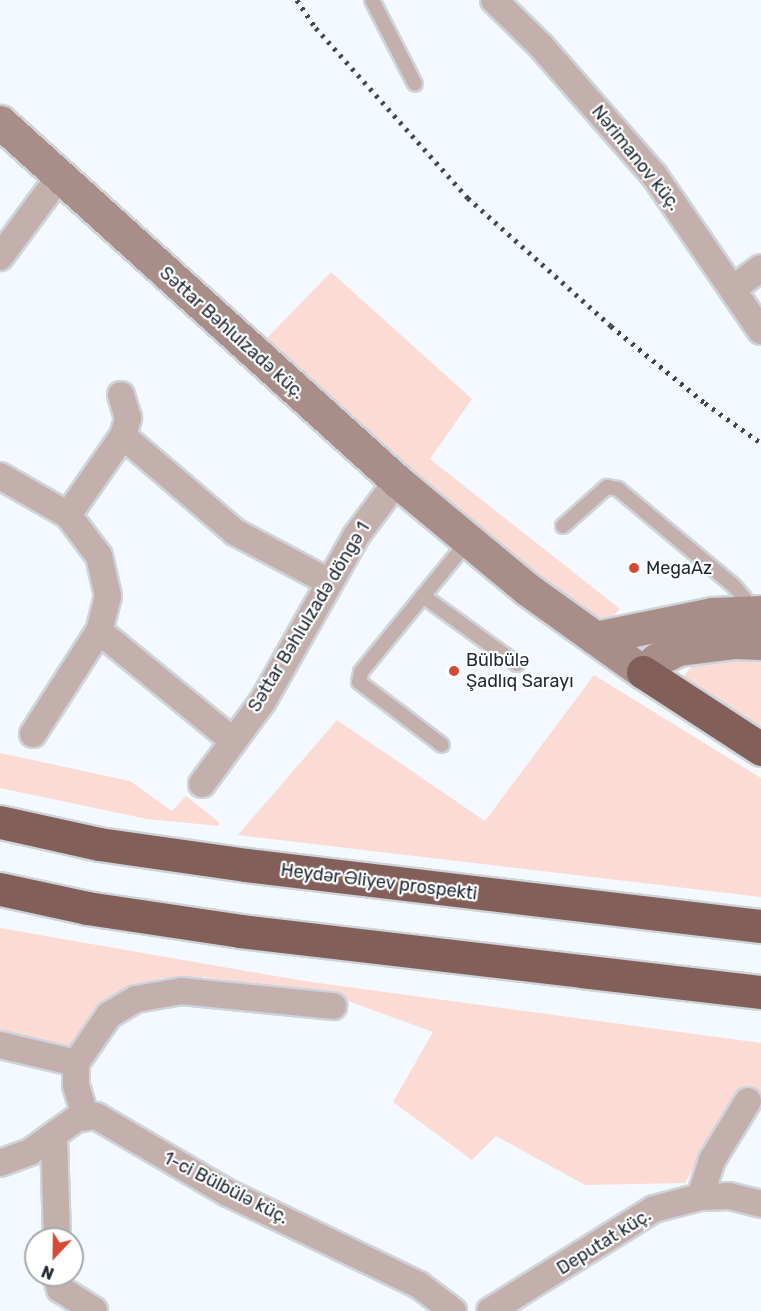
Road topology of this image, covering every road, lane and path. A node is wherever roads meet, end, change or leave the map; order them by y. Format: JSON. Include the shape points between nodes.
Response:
{"nodes":[{"id":1,"x":372,"y":0,"type":"edge"},
{"id":2,"x":494,"y":0,"type":"edge"},
{"id":3,"x":415,"y":84,"type":"dead end"},
{"id":4,"x":0,"y":122,"type":"edge"},
{"id":5,"x":60,"y":176,"type":"junction"},
{"id":6,"x":0,"y":256,"type":"edge"},
{"id":7,"x":761,"y":268,"type":"edge"},
{"id":8,"x":733,"y":289,"type":"junction"},
{"id":9,"x":761,"y":331,"type":"edge"},
{"id":10,"x":121,"y":394,"type":"dead end"},
{"id":11,"x":123,"y":436,"type":"junction"},
{"id":12,"x":0,"y":476,"type":"edge"},
{"id":13,"x":398,"y":481,"type":"junction"},
{"id":14,"x":68,"y":514,"type":"junction"},
{"id":15,"x":563,"y":526,"type":"dead end"},
{"id":16,"x":468,"y":541,"type":"junction"},
{"id":17,"x":329,"y":582,"type":"junction"},
{"id":18,"x":423,"y":596,"type":"junction"},
{"id":19,"x":754,"y":612,"type":"edge"},
{"id":20,"x":99,"y":631,"type":"junction"},
{"id":21,"x":595,"y":639,"type":"junction"},
{"id":22,"x":761,"y":643,"type":"edge"},
{"id":23,"x":518,"y":664,"type":"dead end"},
{"id":24,"x":643,"y":672,"type":"junction"},
{"id":25,"x":33,"y":734,"type":"dead end"},
{"id":26,"x":232,"y":740,"type":"junction"},
{"id":27,"x":442,"y":745,"type":"dead end"},
{"id":28,"x":761,"y":749,"type":"edge"},
{"id":29,"x":202,"y":784,"type":"dead end"},
{"id":30,"x":0,"y":822,"type":"edge"},
{"id":31,"x":0,"y":889,"type":"edge"},
{"id":32,"x":761,"y":926,"type":"edge"},
{"id":33,"x":761,"y":992,"type":"edge"},
{"id":34,"x":333,"y":1006,"type":"dead end"},
{"id":35,"x":0,"y":1045,"type":"edge"},
{"id":36,"x":76,"y":1063,"type":"junction"},
{"id":37,"x":748,"y":1101,"type":"dead end"},
{"id":38,"x":85,"y":1115,"type":"junction"},
{"id":39,"x":54,"y":1138,"type":"junction"},
{"id":40,"x":0,"y":1162,"type":"edge"},
{"id":41,"x":700,"y":1197,"type":"junction"},
{"id":42,"x":761,"y":1204,"type":"edge"},
{"id":43,"x":57,"y":1227,"type":"edge"},
{"id":44,"x":59,"y":1287,"type":"edge"},
{"id":45,"x":94,"y":1310,"type":"edge"},
{"id":46,"x":453,"y":1311,"type":"edge"},
{"id":47,"x":490,"y":1311,"type":"edge"}],
"edges":[{"from":1,"to":3,"type":"lane"},
{"from":2,"to":8,"type":"street","name":"Nərimanov küç.","via":[[541,46],[654,175]]},
{"from":4,"to":5,"type":"main road","name":"Səttar Bəhlulzadə küç."},
{"from":5,"to":6,"type":"street"},
{"from":5,"to":13,"type":"main road","name":"Səttar Bəhlulzadə küç."},
{"from":7,"to":8,"type":"street"},
{"from":8,"to":9,"type":"street","name":"Nərimanov küç."},
{"from":10,"to":11,"type":"street","via":[[128,418]]},
{"from":11,"to":14,"type":"street"},
{"from":11,"to":17,"type":"street","via":[[235,531]]},
{"from":12,"to":14,"type":"street"},
{"from":13,"to":16,"type":"main road","name":"Səttar Bəhlulzadə küç."},
{"from":13,"to":17,"type":"street","name":"Səttar Bəhlulzadə döngə 1","via":[[362,528]]},
{"from":14,"to":20,"type":"street","via":[[99,556],[108,596]]},
{"from":15,"to":19,"type":"lane","via":[[607,487],[618,489],[734,586]]},
{"from":16,"to":18,"type":"lane"},
{"from":16,"to":21,"type":"main road","name":"Səttar Bəhlulzadə küç."},
{"from":17,"to":26,"type":"street","name":"Səttar Bəhlulzadə döngə 1","via":[[263,701]]},
{"from":18,"to":23,"type":"lane"},
{"from":18,"to":27,"type":"lane","via":[[361,672],[359,682]]},
{"from":19,"to":21,"type":"main road","via":[[704,615]]},
{"from":20,"to":25,"type":"street"},
{"from":20,"to":26,"type":"street"},
{"from":21,"to":24,"type":"main road","name":"Səttar Bəhlulzadə küç."},
{"from":22,"to":24,"type":"main road","via":[[679,649],[656,660]]},
{"from":24,"to":28,"type":"highway"},
{"from":26,"to":29,"type":"street","name":"Səttar Bəhlulzadə döngə 1"},
{"from":30,"to":32,"type":"highway","name":"Heydər Əliyev prospekti","via":[[99,844],[246,865]]},
{"from":31,"to":33,"type":"highway","via":[[87,908],[240,932]]},
{"from":34,"to":36,"type":"street","via":[[182,991],[136,999],[109,1015]]},
{"from":35,"to":36,"type":"street"},
{"from":36,"to":38,"type":"street","via":[[76,1085]]},
{"from":37,"to":41,"type":"street","via":[[712,1160]]},
{"from":38,"to":39,"type":"street"},
{"from":38,"to":46,"type":"street","name":"1-ci Bülbülə küç.","via":[[105,1119],[228,1193],[419,1285]]},
{"from":39,"to":40,"type":"street"},
{"from":39,"to":43,"type":"street"},
{"from":41,"to":42,"type":"street","name":"Deputat küç.","via":[[729,1196]]},
{"from":41,"to":47,"type":"street","name":"Deputat küç.","via":[[654,1209]]},
{"from":44,"to":45,"type":"street"}]}
